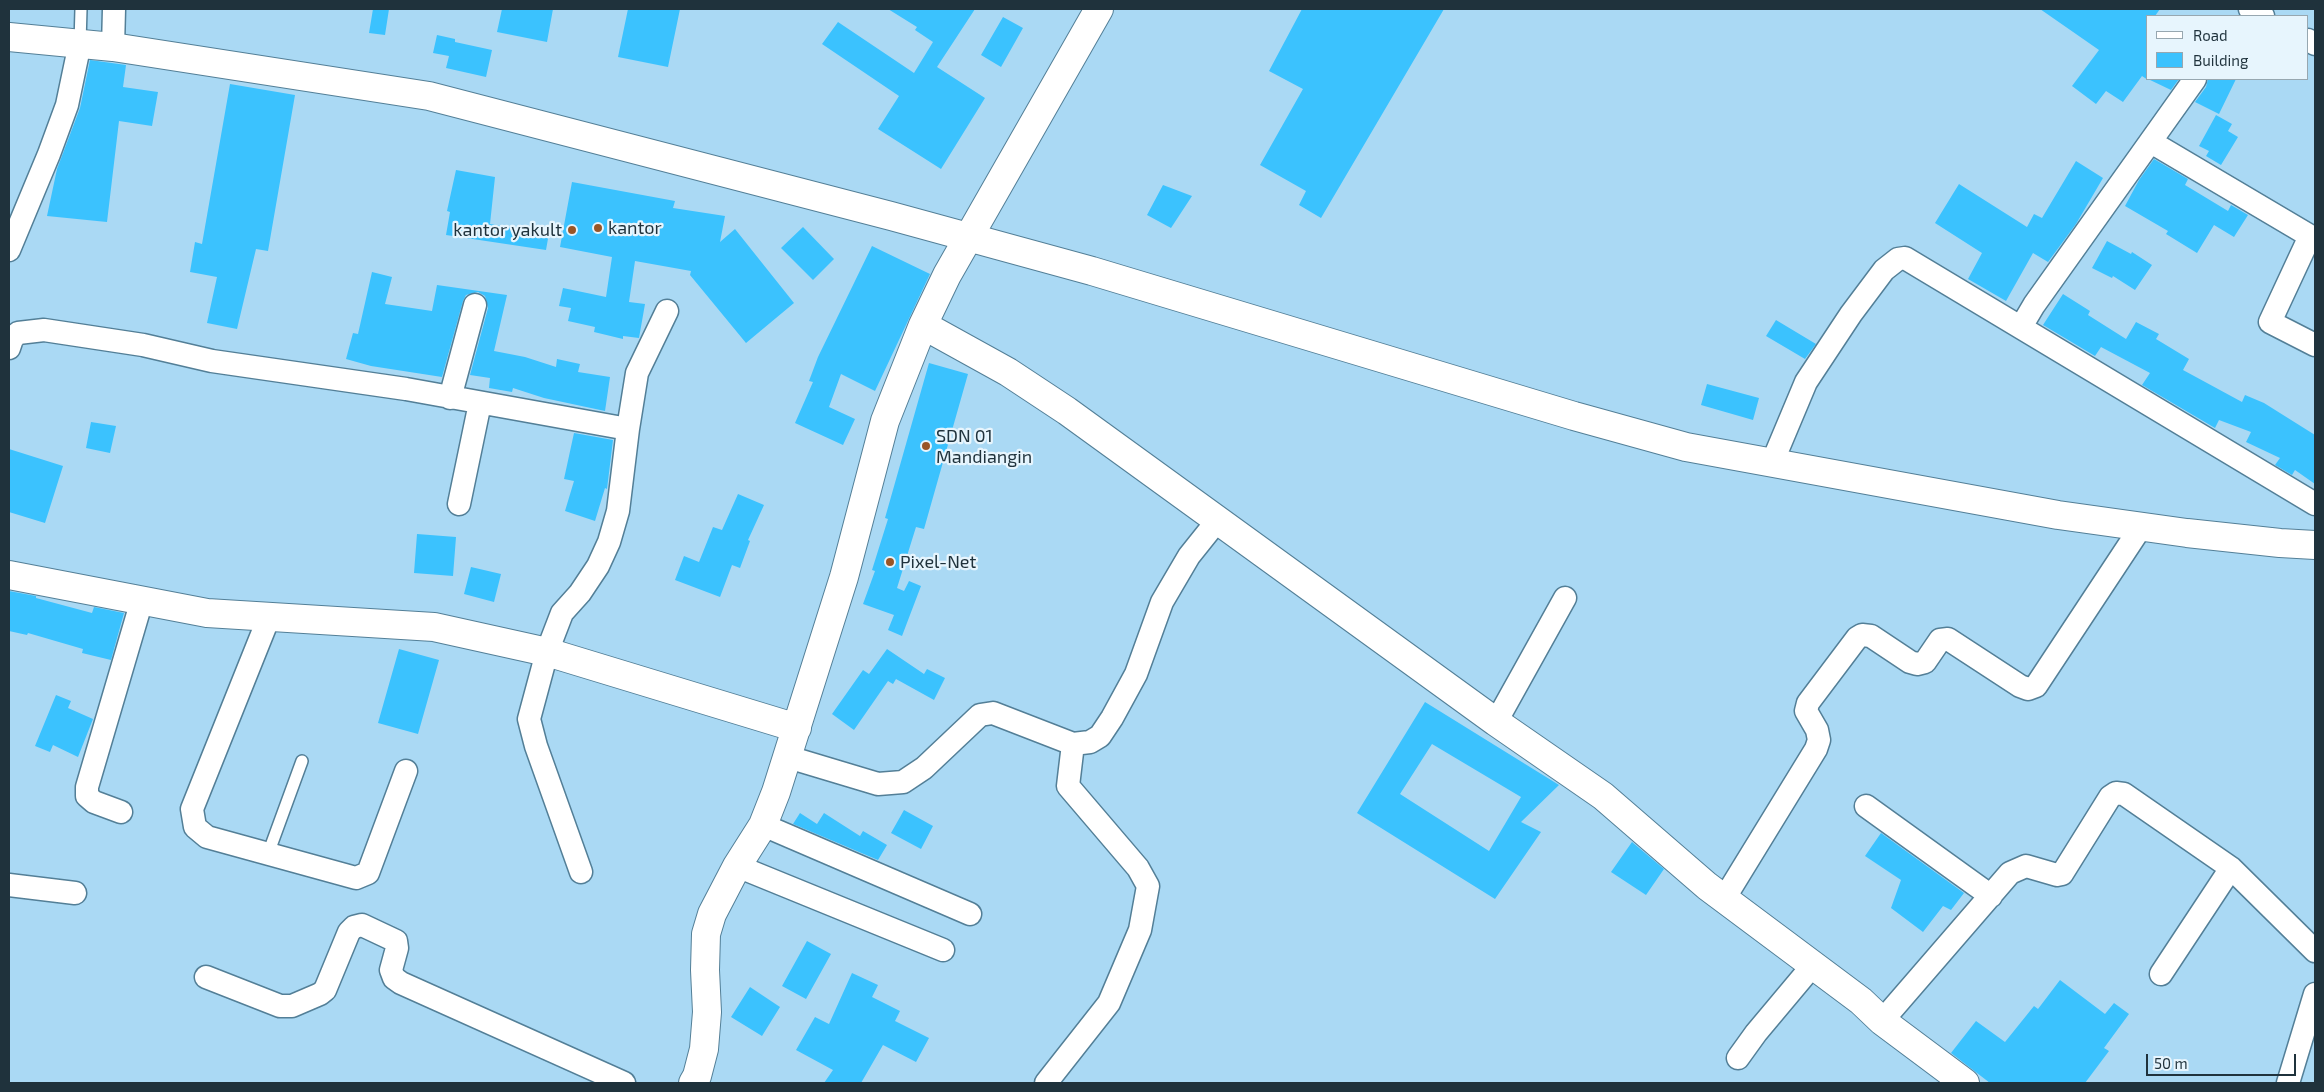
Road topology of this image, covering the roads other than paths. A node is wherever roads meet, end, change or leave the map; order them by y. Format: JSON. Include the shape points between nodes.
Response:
{"nodes":[{"id":1,"x":81,"y":9,"type":"edge"},
{"id":2,"x":114,"y":9,"type":"edge"},
{"id":3,"x":1099,"y":9,"type":"edge"},
{"id":4,"x":2250,"y":9,"type":"edge"},
{"id":5,"x":2261,"y":15,"type":"edge"},
{"id":6,"x":9,"y":37,"type":"edge"},
{"id":7,"x":80,"y":43,"type":"junction"},
{"id":8,"x":113,"y":47,"type":"junction"},
{"id":9,"x":2194,"y":80,"type":"edge"},
{"id":10,"x":2151,"y":142,"type":"junction"},
{"id":11,"x":970,"y":237,"type":"junction"},
{"id":12,"x":9,"y":250,"type":"edge"},
{"id":13,"x":475,"y":305,"type":"dead end"},
{"id":14,"x":667,"y":311,"type":"dead end"},
{"id":15,"x":923,"y":325,"type":"junction"},
{"id":16,"x":2021,"y":327,"type":"junction"},
{"id":17,"x":2315,"y":345,"type":"edge"},
{"id":18,"x":9,"y":348,"type":"edge"},
{"id":19,"x":450,"y":398,"type":"junction"},
{"id":20,"x":480,"y":403,"type":"junction"},
{"id":21,"x":628,"y":428,"type":"junction"},
{"id":22,"x":1772,"y":463,"type":"junction"},
{"id":23,"x":459,"y":504,"type":"dead end"},
{"id":24,"x":2315,"y":504,"type":"edge"},
{"id":25,"x":1217,"y":520,"type":"junction"},
{"id":26,"x":2141,"y":527,"type":"junction"},
{"id":27,"x":2315,"y":544,"type":"edge"},
{"id":28,"x":9,"y":575,"type":"edge"},
{"id":29,"x":1565,"y":598,"type":"dead end"},
{"id":30,"x":142,"y":600,"type":"junction"},
{"id":31,"x":269,"y":617,"type":"junction"},
{"id":32,"x":547,"y":652,"type":"junction"},
{"id":33,"x":1496,"y":722,"type":"junction"},
{"id":34,"x":797,"y":728,"type":"junction"},
{"id":35,"x":1073,"y":744,"type":"junction"},
{"id":36,"x":788,"y":757,"type":"junction"},
{"id":37,"x":302,"y":761,"type":"dead end"},
{"id":38,"x":406,"y":771,"type":"dead end"},
{"id":39,"x":1866,"y":806,"type":"dead end"},
{"id":40,"x":121,"y":812,"type":"dead end"},
{"id":41,"x":763,"y":825,"type":"junction"},
{"id":42,"x":268,"y":854,"type":"junction"},
{"id":43,"x":737,"y":866,"type":"junction"},
{"id":44,"x":2231,"y":868,"type":"junction"},
{"id":45,"x":581,"y":872,"type":"dead end"},
{"id":46,"x":9,"y":886,"type":"edge"},
{"id":47,"x":75,"y":893,"type":"dead end"},
{"id":48,"x":1990,"y":896,"type":"junction"},
{"id":49,"x":1724,"y":899,"type":"junction"},
{"id":50,"x":970,"y":914,"type":"dead end"},
{"id":51,"x":943,"y":950,"type":"dead end"},
{"id":52,"x":2315,"y":951,"type":"edge"},
{"id":53,"x":1813,"y":966,"type":"junction"},
{"id":54,"x":2161,"y":974,"type":"dead end"},
{"id":55,"x":206,"y":977,"type":"dead end"},
{"id":56,"x":2315,"y":994,"type":"edge"},
{"id":57,"x":1882,"y":1021,"type":"junction"},
{"id":58,"x":1738,"y":1058,"type":"dead end"},
{"id":59,"x":624,"y":1083,"type":"edge"},
{"id":60,"x":693,"y":1083,"type":"edge"},
{"id":61,"x":1046,"y":1083,"type":"edge"},
{"id":62,"x":1965,"y":1083,"type":"edge"},
{"id":63,"x":2288,"y":1083,"type":"edge"}],
"edges":[{"from":1,"to":7,"type":"lane"},
{"from":2,"to":8,"type":"street"},
{"from":3,"to":11,"type":"main road"},
{"from":4,"to":5,"type":"street"},
{"from":6,"to":7,"type":"main road"},
{"from":7,"to":8,"type":"main road"},
{"from":7,"to":12,"type":"street","via":[[67,105]]},
{"from":8,"to":11,"type":"main road","via":[[430,96]]},
{"from":9,"to":10,"type":"street"},
{"from":10,"to":16,"type":"street"},
{"from":10,"to":17,"type":"street","via":[[2310,236],[2270,322]]},
{"from":11,"to":15,"type":"main road"},
{"from":11,"to":22,"type":"main road","via":[[1574,416],[1686,447]]},
{"from":13,"to":19,"type":"street"},
{"from":14,"to":21,"type":"street","via":[[637,373]]},
{"from":15,"to":25,"type":"main road","via":[[1023,382]]},
{"from":15,"to":34,"type":"main road","via":[[885,421],[844,577]]},
{"from":16,"to":22,"type":"street","via":[[1905,258],[1898,260],[1884,270],[1850,314],[1806,382]]},
{"from":16,"to":24,"type":"street"},
{"from":18,"to":19,"type":"street","via":[[18,333],[44,330],[143,345],[222,363],[344,379]]},
{"from":19,"to":20,"type":"street"},
{"from":20,"to":21,"type":"street"},
{"from":20,"to":23,"type":"street"},
{"from":21,"to":32,"type":"street","via":[[618,511],[609,542],[598,566],[562,613]]},
{"from":22,"to":26,"type":"main road"},
{"from":25,"to":33,"type":"main road"},
{"from":25,"to":35,"type":"street","via":[[1189,556],[1162,602],[1136,674],[1112,718],[1100,736],[1090,742]]},
{"from":26,"to":27,"type":"main road"},
{"from":26,"to":49,"type":"street","via":[[2036,686],[2028,689],[2020,686],[1948,639],[1940,640],[1924,662],[1918,664],[1871,636],[1856,638],[1808,703],[1806,711],[1819,740],[1816,749]]},
{"from":28,"to":30,"type":"main road"},
{"from":29,"to":33,"type":"street"},
{"from":30,"to":31,"type":"main road","via":[[207,613]]},
{"from":30,"to":40,"type":"street","via":[[87,787],[87,796],[94,802]]},
{"from":31,"to":32,"type":"main road","via":[[434,626]]},
{"from":31,"to":42,"type":"street","via":[[192,809],[195,828],[207,837]]},
{"from":32,"to":34,"type":"main road"},
{"from":32,"to":45,"type":"street","via":[[529,719]]},
{"from":33,"to":49,"type":"main road","via":[[1603,796]]},
{"from":34,"to":36,"type":"main road"},
{"from":35,"to":36,"type":"street","via":[[993,713],[980,715],[924,768],[903,782],[878,784]]},
{"from":35,"to":61,"type":"street","via":[[1068,786],[1138,868],[1148,886],[1140,930],[1110,1002]]},
{"from":36,"to":41,"type":"main road"},
{"from":37,"to":42,"type":"lane"},
{"from":38,"to":42,"type":"street","via":[[368,873],[356,878]]},
{"from":39,"to":48,"type":"street"},
{"from":41,"to":43,"type":"main road"},
{"from":41,"to":50,"type":"street"},
{"from":43,"to":51,"type":"street"},
{"from":43,"to":60,"type":"main road","via":[[712,914],[706,934],[705,1040]]},
{"from":44,"to":48,"type":"street","via":[[2124,794],[2116,793],[2110,797],[2062,874],[2026,866],[2010,874]]},
{"from":44,"to":52,"type":"street"},
{"from":44,"to":54,"type":"street"},
{"from":46,"to":47,"type":"street"},
{"from":48,"to":57,"type":"street"},
{"from":49,"to":53,"type":"main road"},
{"from":53,"to":57,"type":"main road","via":[[1861,1001]]},
{"from":53,"to":58,"type":"street"},
{"from":55,"to":59,"type":"street","via":[[280,1006],[292,1006],[325,990],[349,932],[354,926],[362,925],[396,941],[391,970],[401,983]]},
{"from":56,"to":63,"type":"street"},
{"from":57,"to":62,"type":"main road"}]}
